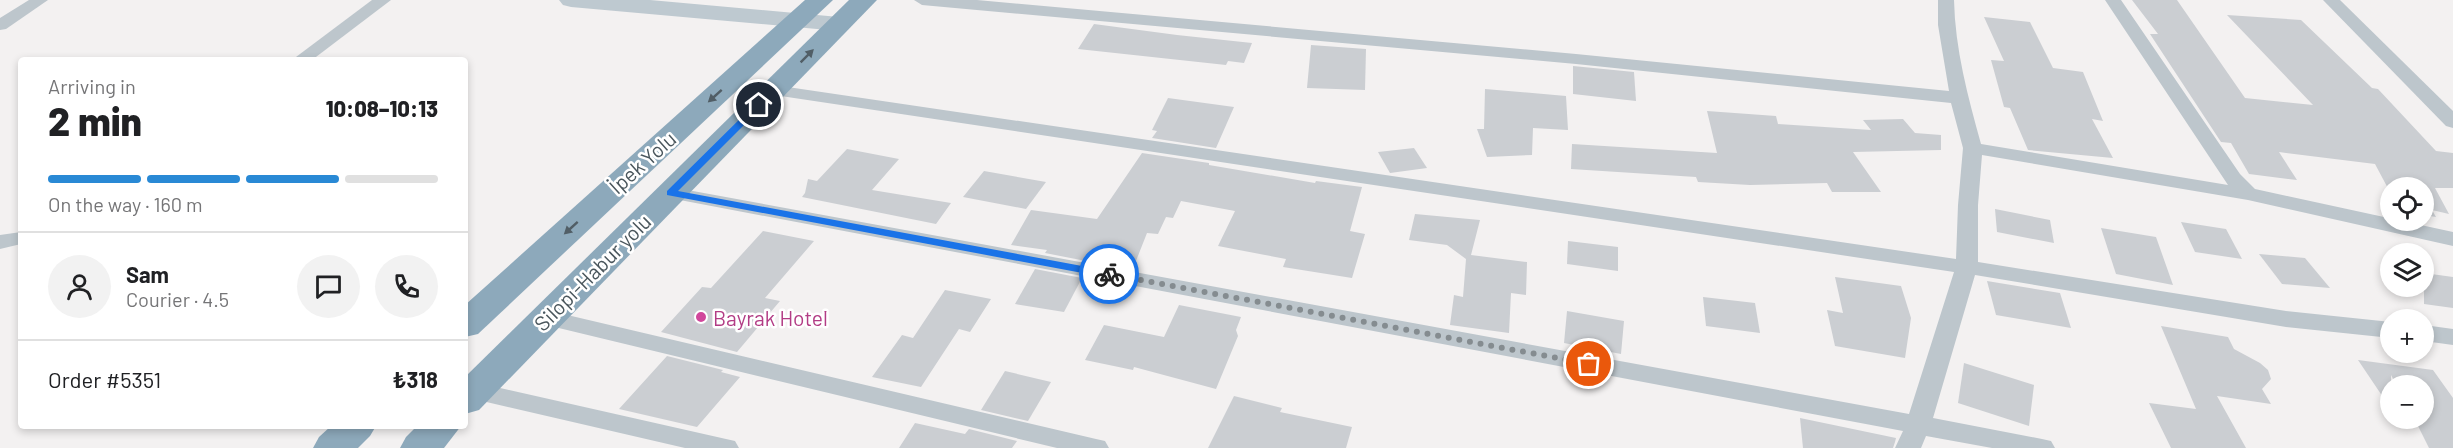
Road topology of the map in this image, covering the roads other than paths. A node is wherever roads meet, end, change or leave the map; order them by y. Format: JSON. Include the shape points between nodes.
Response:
{"nodes":[{"id":1,"x":40,"y":0,"type":"edge"},
{"id":2,"x":383,"y":0,"type":"edge"},
{"id":3,"x":572,"y":0,"type":"edge"},
{"id":4,"x":820,"y":0,"type":"edge"},
{"id":5,"x":864,"y":0,"type":"edge"},
{"id":6,"x":922,"y":0,"type":"edge"},
{"id":7,"x":1946,"y":0,"type":"edge"},
{"id":8,"x":2113,"y":0,"type":"edge"},
{"id":9,"x":2331,"y":0,"type":"edge"},
{"id":10,"x":797,"y":21,"type":"junction"},
{"id":11,"x":839,"y":24,"type":"junction"},
{"id":12,"x":0,"y":25,"type":"edge"},
{"id":13,"x":305,"y":57,"type":"edge"},
{"id":14,"x":774,"y":90,"type":"junction"},
{"id":15,"x":1959,"y":98,"type":"junction"},
{"id":16,"x":2453,"y":122,"type":"edge"},
{"id":17,"x":1973,"y":148,"type":"junction"},
{"id":18,"x":671,"y":193,"type":"junction"},
{"id":19,"x":2248,"y":194,"type":"junction"},
{"id":20,"x":18,"y":239,"type":"edge"},
{"id":21,"x":2453,"y":239,"type":"edge"},
{"id":22,"x":0,"y":242,"type":"edge"},
{"id":23,"x":1967,"y":267,"type":"junction"},
{"id":24,"x":546,"y":318,"type":"junction"},
{"id":25,"x":468,"y":322,"type":"edge"},
{"id":26,"x":2380,"y":329,"type":"edge"},
{"id":27,"x":2434,"y":334,"type":"edge"},
{"id":28,"x":2453,"y":337,"type":"edge"},
{"id":29,"x":479,"y":386,"type":"edge"},
{"id":30,"x":353,"y":429,"type":"edge"},
{"id":31,"x":438,"y":429,"type":"edge"},
{"id":32,"x":1911,"y":442,"type":"edge"},
{"id":33,"x":333,"y":448,"type":"edge"},
{"id":34,"x":420,"y":448,"type":"edge"},
{"id":35,"x":726,"y":448,"type":"edge"},
{"id":36,"x":1096,"y":448,"type":"edge"},
{"id":37,"x":2042,"y":448,"type":"edge"}],
"edges":[{"from":1,"to":12,"type":"street"},
{"from":2,"to":13,"type":"street"},
{"from":3,"to":10,"type":"street"},
{"from":4,"to":10,"type":"highway","name":"İpek Yolu"},
{"from":5,"to":11,"type":"highway","name":"Silopi-Habur yolu"},
{"from":6,"to":15,"type":"street","via":[[1576,58]]},
{"from":7,"to":15,"type":"street","via":[[1946,25]]},
{"from":8,"to":19,"type":"street","via":[[2233,178]]},
{"from":9,"to":16,"type":"street"},
{"from":10,"to":11,"type":"street"},
{"from":10,"to":25,"type":"highway","name":"İpek Yolu","one_way":true},
{"from":14,"to":11,"type":"highway","name":"Silopi-Habur yolu","one_way":true},
{"from":14,"to":18,"type":"highway","name":"Silopi-Habur yolu"},
{"from":14,"to":23,"type":"street"},
{"from":15,"to":17,"type":"street"},
{"from":17,"to":19,"type":"street"},
{"from":17,"to":23,"type":"street"},
{"from":18,"to":24,"type":"highway","name":"Silopi-Habur yolu"},
{"from":18,"to":32,"type":"street"},
{"from":19,"to":21,"type":"street"},
{"from":20,"to":22,"type":"street"},
{"from":23,"to":26,"type":"street","via":[[2286,318]]},
{"from":23,"to":32,"type":"street"},
{"from":24,"to":29,"type":"highway","name":"Silopi-Habur yolu"},
{"from":24,"to":36,"type":"street"},
{"from":27,"to":28,"type":"street"},
{"from":29,"to":35,"type":"street"},
{"from":30,"to":33,"type":"highway"},
{"from":31,"to":34,"type":"highway"},
{"from":32,"to":37,"type":"street"}]}
